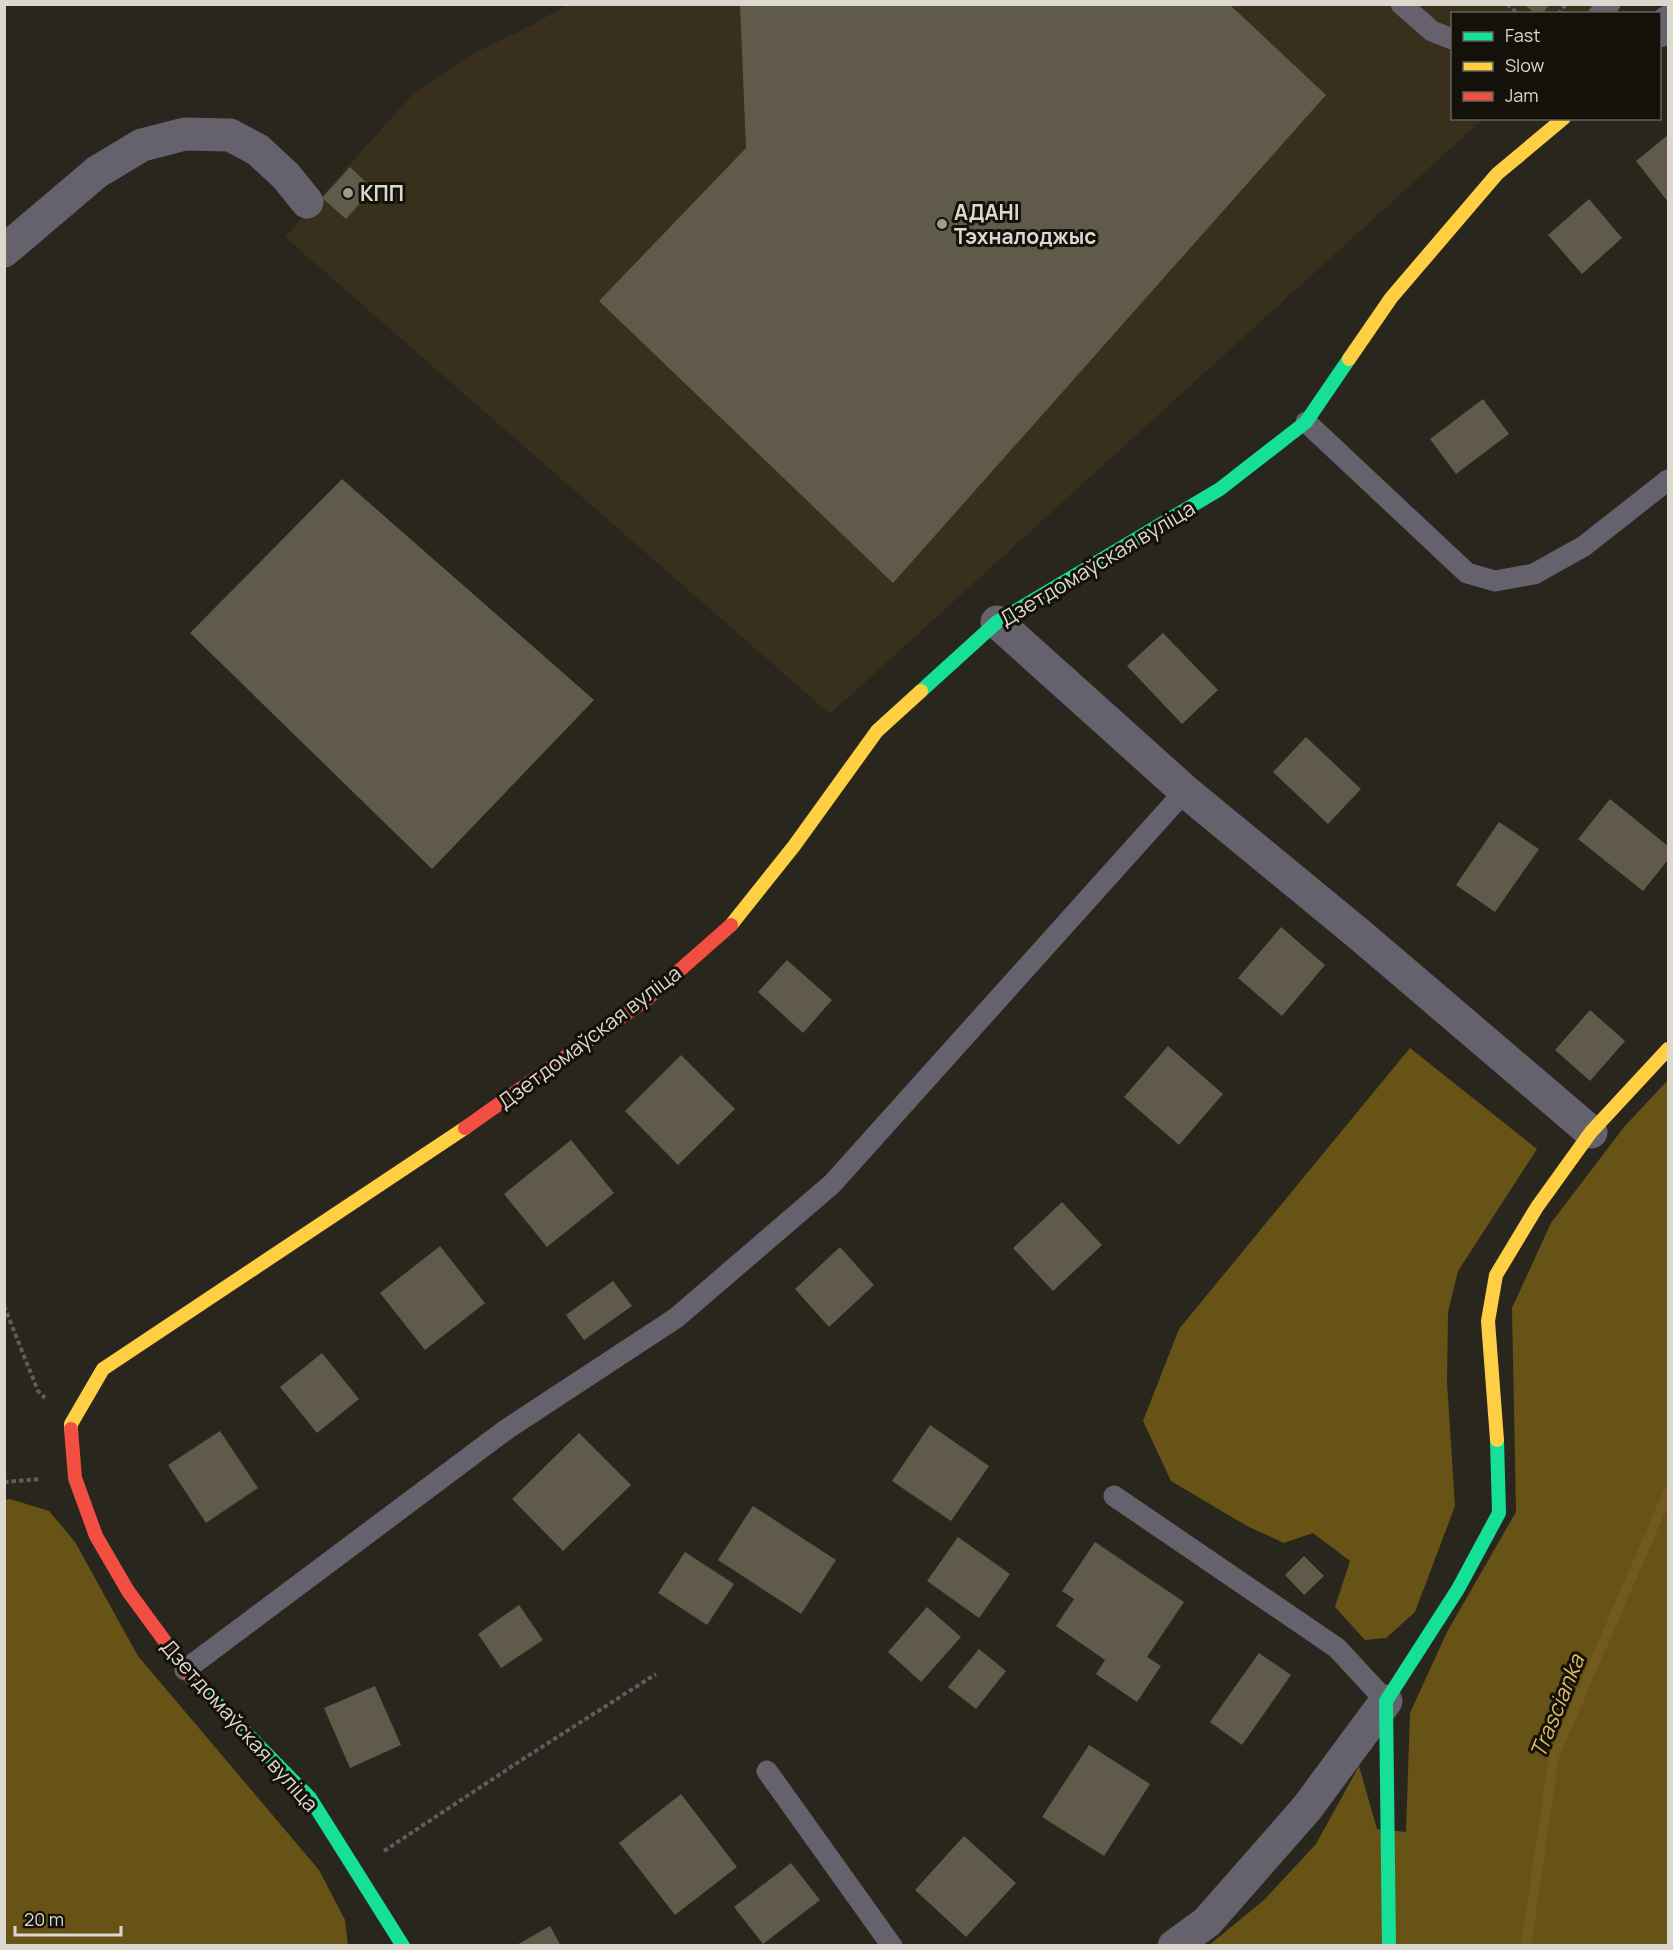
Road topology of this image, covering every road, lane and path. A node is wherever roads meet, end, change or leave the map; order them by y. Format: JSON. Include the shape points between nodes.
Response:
{"nodes":[{"id":1,"x":1401,"y":4,"type":"edge"},
{"id":2,"x":1451,"y":39,"type":"edge"},
{"id":3,"x":1562,"y":120,"type":"edge"},
{"id":4,"x":307,"y":202,"type":"dead end"},
{"id":5,"x":4,"y":251,"type":"edge"},
{"id":6,"x":1306,"y":422,"type":"junction"},
{"id":7,"x":1668,"y":480,"type":"edge"},
{"id":8,"x":998,"y":621,"type":"junction"},
{"id":9,"x":1185,"y":791,"type":"junction"},
{"id":10,"x":1668,"y":1049,"type":"edge"},
{"id":11,"x":1591,"y":1132,"type":"junction"},
{"id":12,"x":4,"y":1306,"type":"edge"},
{"id":13,"x":71,"y":1425,"type":"junction"},
{"id":14,"x":1114,"y":1496,"type":"dead end"},
{"id":15,"x":185,"y":1670,"type":"junction"},
{"id":16,"x":656,"y":1674,"type":"dead end"},
{"id":17,"x":1386,"y":1701,"type":"junction"},
{"id":18,"x":767,"y":1771,"type":"dead end"},
{"id":19,"x":356,"y":1870,"type":"junction"},
{"id":20,"x":403,"y":1946,"type":"edge"},
{"id":21,"x":892,"y":1946,"type":"edge"},
{"id":22,"x":1174,"y":1946,"type":"edge"},
{"id":23,"x":1389,"y":1946,"type":"edge"}],
"edges":[{"from":1,"to":2,"type":"lane","via":[[1431,31]]},
{"from":3,"to":6,"type":"street","name":"Дзетдомаўская вуліца","via":[[1497,174],[1391,298]]},
{"from":4,"to":5,"type":"street","via":[[258,150],[230,135],[185,134],[142,145],[97,172]]},
{"from":6,"to":7,"type":"lane","via":[[1467,573],[1496,581],[1534,574],[1584,546]]},
{"from":6,"to":8,"type":"street","name":"Дзетдомаўская вуліца","via":[[1220,489]]},
{"from":8,"to":9,"type":"street"},
{"from":8,"to":13,"type":"street","name":"Дзетдомаўская вуліца","via":[[877,732],[795,846],[730,927],[697,956],[647,999],[443,1144],[103,1369]]},
{"from":9,"to":11,"type":"street"},
{"from":9,"to":15,"type":"lane","via":[[832,1185],[676,1318],[507,1429]]},
{"from":10,"to":11,"type":"street"},
{"from":11,"to":17,"type":"street","via":[[1537,1207],[1496,1275],[1488,1321],[1499,1513],[1458,1589]]},
{"from":12,"to":13,"type":"path","via":[[38,1391]]},
{"from":13,"to":15,"type":"street","name":"Дзетдомаўская вуліца","via":[[75,1478],[96,1536],[128,1591]]},
{"from":14,"to":17,"type":"lane","via":[[1337,1648]]},
{"from":15,"to":19,"type":"street","name":"Дзетдомаўская вуліца","via":[[310,1798]]},
{"from":16,"to":19,"type":"path"},
{"from":17,"to":22,"type":"street","via":[[1307,1808],[1207,1922]]},
{"from":17,"to":23,"type":"street"},
{"from":18,"to":21,"type":"lane"},
{"from":19,"to":20,"type":"street","name":"Дзетдомаўская вуліца"}]}
